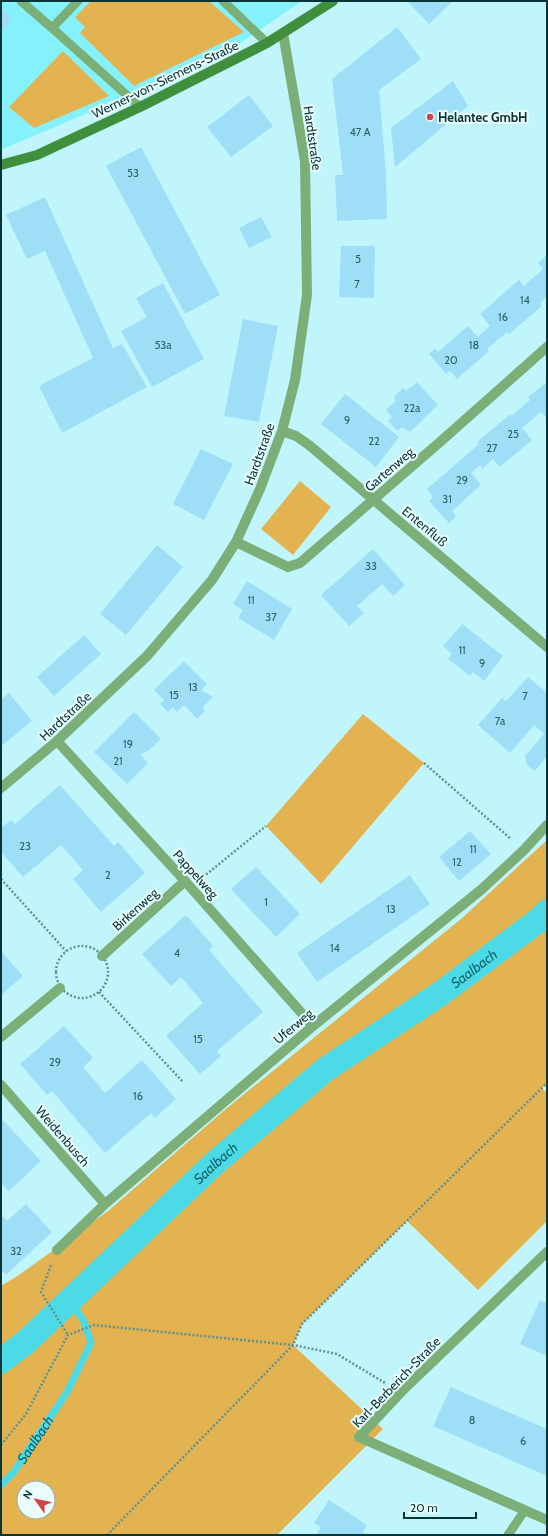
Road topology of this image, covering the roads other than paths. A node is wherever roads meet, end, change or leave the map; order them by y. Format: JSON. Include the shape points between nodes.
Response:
{"nodes":[{"id":1,"x":21,"y":1,"type":"edge"},
{"id":2,"x":78,"y":1,"type":"edge"},
{"id":3,"x":223,"y":1,"type":"edge"},
{"id":4,"x":333,"y":1,"type":"edge"},
{"id":5,"x":52,"y":28,"type":"junction"},
{"id":6,"x":283,"y":33,"type":"junction"},
{"id":7,"x":268,"y":43,"type":"junction"},
{"id":8,"x":140,"y":107,"type":"junction"},
{"id":9,"x":1,"y":165,"type":"edge"},
{"id":10,"x":547,"y":346,"type":"edge"},
{"id":11,"x":282,"y":431,"type":"junction"},
{"id":12,"x":373,"y":499,"type":"junction"},
{"id":13,"x":236,"y":542,"type":"junction"},
{"id":14,"x":547,"y":647,"type":"edge"},
{"id":15,"x":58,"y":742,"type":"junction"},
{"id":16,"x":1,"y":788,"type":"edge"},
{"id":17,"x":547,"y":825,"type":"edge"},
{"id":18,"x":185,"y":881,"type":"junction"},
{"id":19,"x":102,"y":956,"type":"road end"},
{"id":20,"x":60,"y":988,"type":"road end"},
{"id":21,"x":313,"y":1026,"type":"junction"},
{"id":22,"x":1,"y":1037,"type":"edge"},
{"id":23,"x":1,"y":1085,"type":"edge"},
{"id":24,"x":105,"y":1204,"type":"junction"},
{"id":25,"x":57,"y":1250,"type":"road end"},
{"id":26,"x":547,"y":1252,"type":"edge"},
{"id":27,"x":525,"y":1510,"type":"junction"},
{"id":28,"x":547,"y":1520,"type":"edge"},
{"id":29,"x":508,"y":1535,"type":"edge"}],
"edges":[{"from":1,"to":5,"type":"lane"},
{"from":2,"to":5,"type":"lane"},
{"from":3,"to":7,"type":"lane"},
{"from":4,"to":6,"type":"main road","name":"Werner-von-Siemens-Straße"},
{"from":5,"to":8,"type":"lane"},
{"from":6,"to":7,"type":"main road","name":"Werner-von-Siemens-Straße"},
{"from":6,"to":11,"type":"street","name":"Hardtstraße","via":[[305,161],[306,295],[295,380]]},
{"from":7,"to":8,"type":"main road","name":"Werner-von-Siemens-Straße"},
{"from":8,"to":9,"type":"main road","name":"Werner-von-Siemens-Straße","via":[[37,155]]},
{"from":10,"to":12,"type":"street","name":"Gartenweg"},
{"from":11,"to":12,"type":"street","name":"Entenfluß","via":[[296,436],[309,445]]},
{"from":11,"to":13,"type":"street","name":"Hardtstraße","via":[[260,490]]},
{"from":12,"to":13,"type":"street","name":"Gartenweg","via":[[300,562],[288,567]]},
{"from":12,"to":14,"type":"street","name":"Entenfluß"},
{"from":13,"to":15,"type":"street","name":"Hardtstraße","via":[[212,580],[147,656]]},
{"from":15,"to":16,"type":"street","name":"Hardtstraße"},
{"from":15,"to":18,"type":"street","name":"Pappelweg"},
{"from":17,"to":21,"type":"street","name":"Uferweg","via":[[482,889]]},
{"from":18,"to":19,"type":"street","name":"Birkenweg"},
{"from":18,"to":21,"type":"street","name":"Pappelweg"},
{"from":20,"to":22,"type":"street"},
{"from":21,"to":24,"type":"street","name":"Uferweg"},
{"from":23,"to":24,"type":"street","name":"Weidenbusch"},
{"from":24,"to":25,"type":"street","name":"Uferweg"},
{"from":26,"to":27,"type":"street","name":"Karl-Berberich-Straße","via":[[401,1392],[359,1437]]},
{"from":27,"to":28,"type":"street","name":"Karl-Berberich-Straße"},
{"from":27,"to":29,"type":"lane"}]}
